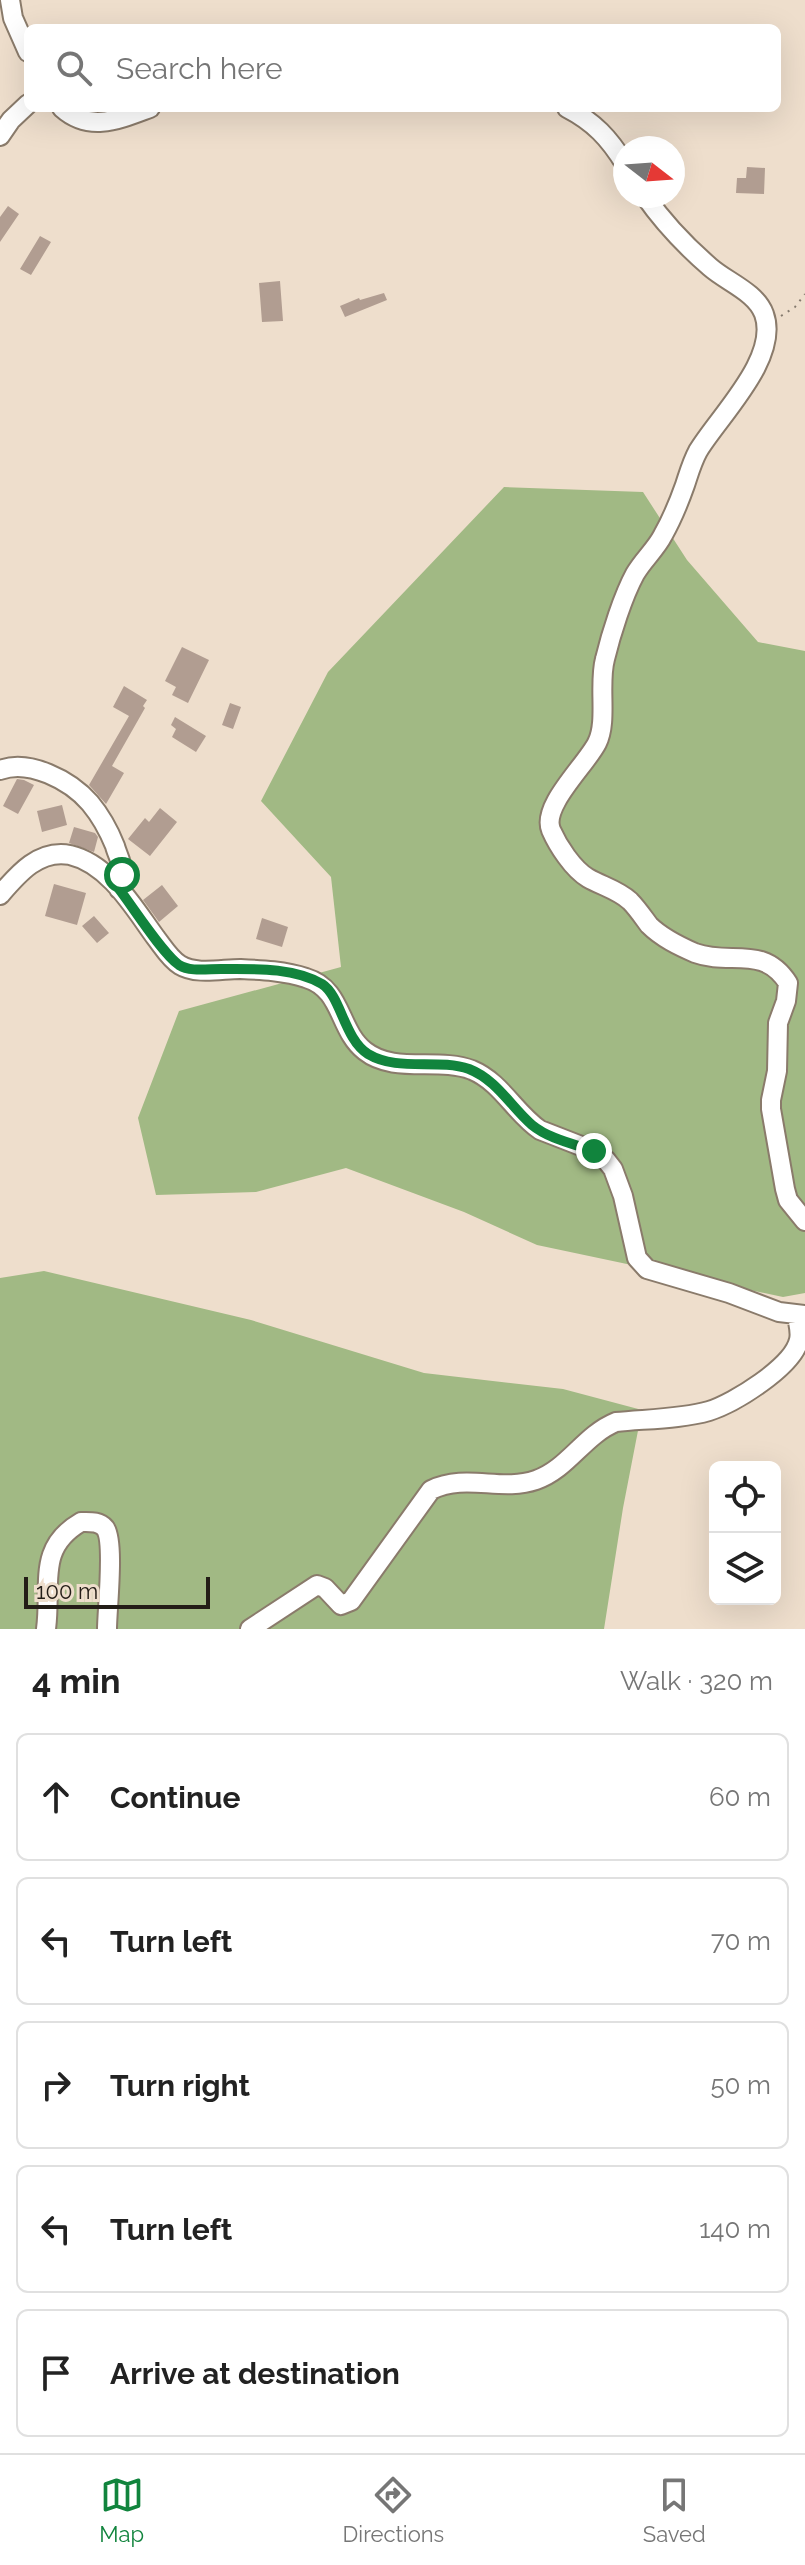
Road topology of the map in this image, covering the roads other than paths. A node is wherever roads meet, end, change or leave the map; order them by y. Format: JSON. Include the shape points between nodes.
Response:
{"nodes":[{"id":1,"x":10,"y":0,"type":"edge"},
{"id":2,"x":24,"y":43,"type":"edge"},
{"id":3,"x":24,"y":108,"type":"edge"},
{"id":4,"x":68,"y":112,"type":"edge"},
{"id":5,"x":138,"y":112,"type":"edge"},
{"id":6,"x":574,"y":112,"type":"edge"},
{"id":7,"x":0,"y":136,"type":"edge"},
{"id":8,"x":613,"y":146,"type":"edge"},
{"id":9,"x":654,"y":208,"type":"edge"},
{"id":10,"x":0,"y":770,"type":"edge"},
{"id":11,"x":119,"y":889,"type":"junction"},
{"id":12,"x":0,"y":895,"type":"edge"},
{"id":13,"x":805,"y":1221,"type":"edge"},
{"id":14,"x":802,"y":1323,"type":"edge"},
{"id":15,"x":275,"y":1621,"type":"edge"},
{"id":16,"x":46,"y":1629,"type":"edge"},
{"id":17,"x":107,"y":1629,"type":"edge"},
{"id":18,"x":250,"y":1629,"type":"edge"}],
"edges":[{"from":1,"to":2,"type":"street"},
{"from":3,"to":7,"type":"street"},
{"from":4,"to":5,"type":"street","via":[[80,120],[104,123]]},
{"from":6,"to":8,"type":"street","via":[[593,122]]},
{"from":9,"to":13,"type":"street","via":[[703,261],[756,300],[767,326],[750,378],[696,454],[662,538],[628,588],[603,663],[599,737],[557,798],[550,828],[583,875],[630,901],[672,942],[717,958],[754,958],[788,983],[778,1023],[771,1100],[788,1200]]},
{"from":10,"to":11,"type":"street","via":[[38,770],[88,800],[121,862]]},
{"from":11,"to":12,"type":"street","via":[[83,860],[55,854],[42,856]]},
{"from":11,"to":14,"type":"street","via":[[183,967],[279,972],[315,981],[326,988],[355,1041],[369,1054],[392,1062],[470,1070],[497,1087],[540,1130],[602,1156],[613,1169],[637,1258],[647,1269],[729,1293]]},
{"from":14,"to":15,"type":"street","via":[[797,1347],[781,1368],[712,1410],[616,1422],[593,1435],[554,1472],[536,1480],[446,1482],[431,1490],[351,1601],[341,1605],[317,1585]]},
{"from":15,"to":18,"type":"street"},
{"from":16,"to":17,"type":"street","via":[[49,1558],[59,1538],[81,1522],[107,1530]]}]}
